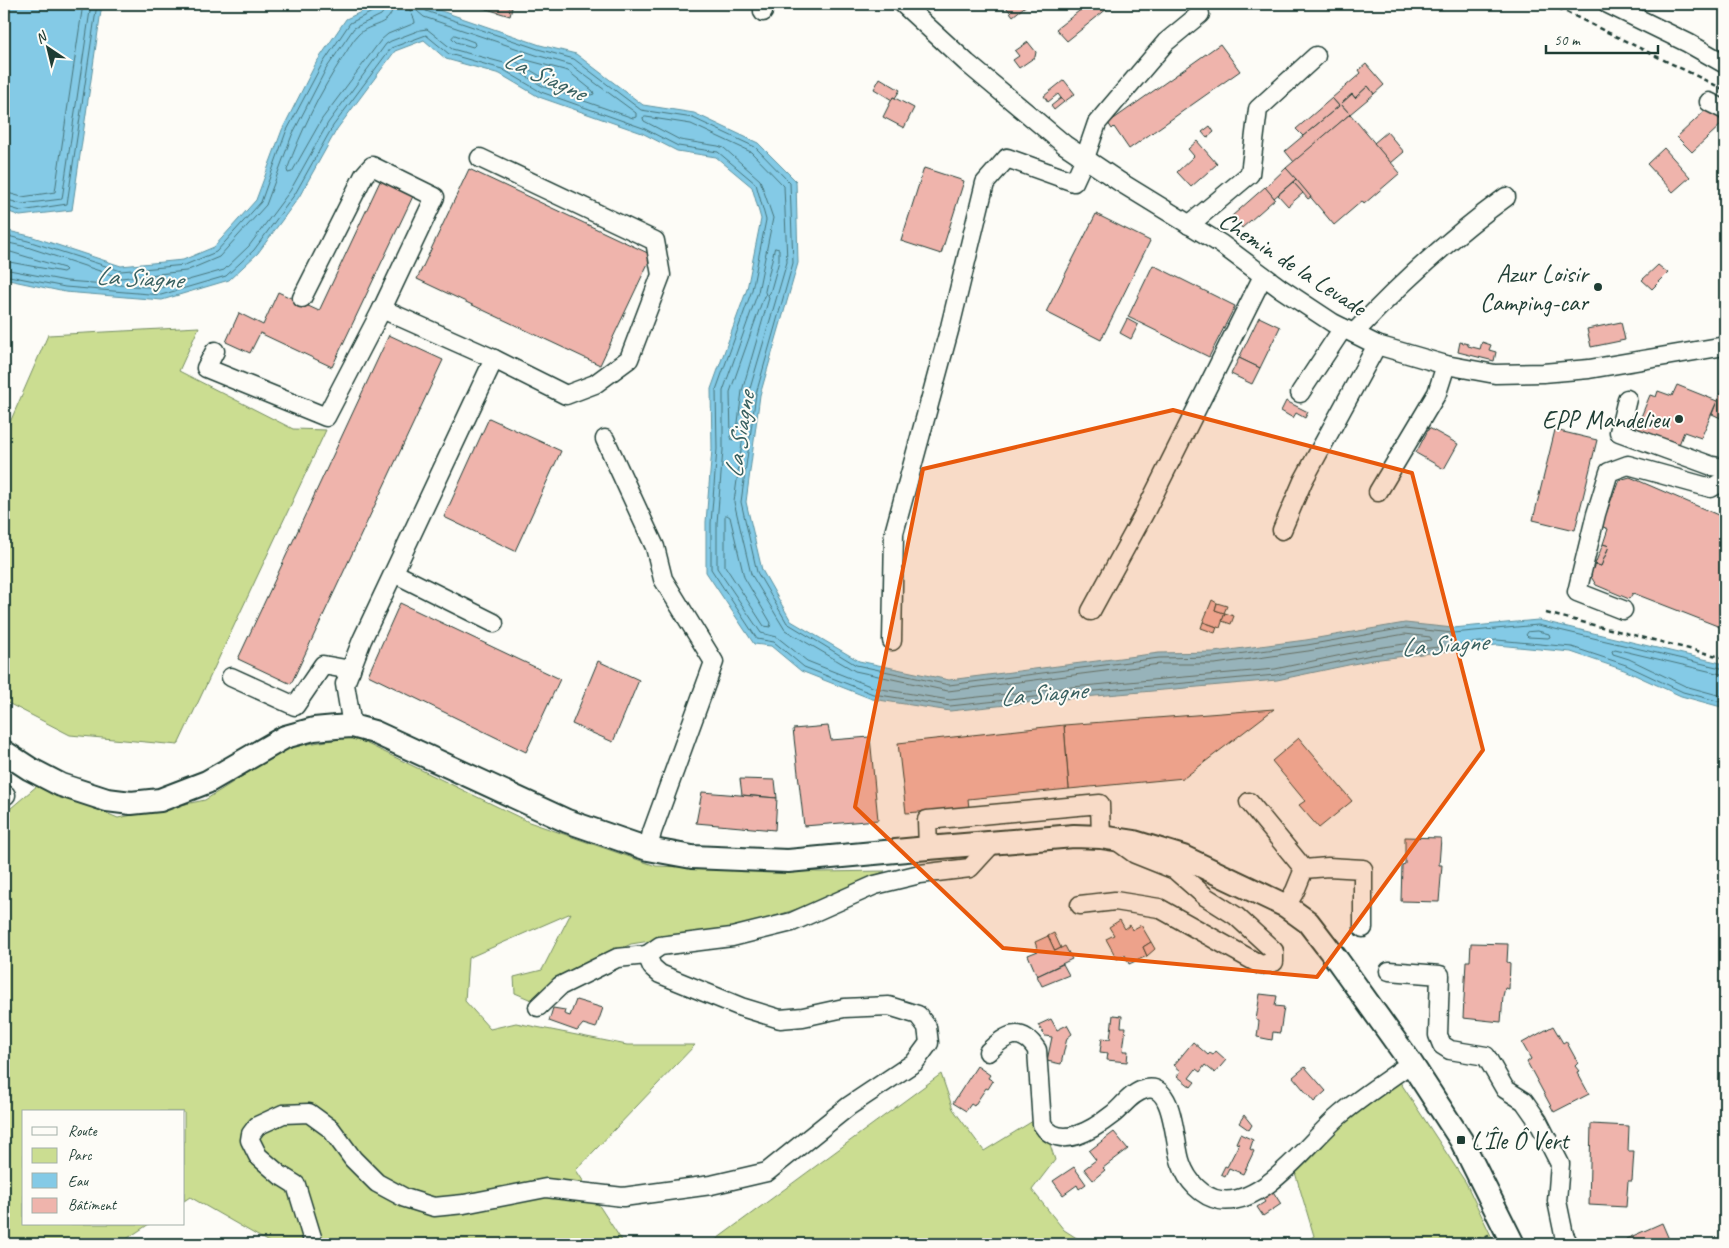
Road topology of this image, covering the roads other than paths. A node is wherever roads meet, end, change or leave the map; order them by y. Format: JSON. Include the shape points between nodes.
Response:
{"nodes":[{"id":1,"x":1608,"y":4,"type":"edge"},
{"id":2,"x":912,"y":7,"type":"edge"},
{"id":3,"x":1200,"y":14,"type":"dead end"},
{"id":4,"x":1316,"y":56,"type":"dead end"},
{"id":5,"x":1725,"y":64,"type":"edge"},
{"id":6,"x":1709,"y":102,"type":"dead end"},
{"id":7,"x":1725,"y":110,"type":"edge"},
{"id":8,"x":480,"y":158,"type":"dead end"},
{"id":9,"x":1085,"y":158,"type":"junction"},
{"id":10,"x":1506,"y":197,"type":"dead end"},
{"id":11,"x":1190,"y":225,"type":"junction"},
{"id":12,"x":1263,"y":276,"type":"junction"},
{"id":13,"x":302,"y":298,"type":"dead end"},
{"id":14,"x":382,"y":309,"type":"junction"},
{"id":15,"x":1348,"y":331,"type":"junction"},
{"id":16,"x":1377,"y":345,"type":"junction"},
{"id":17,"x":1725,"y":346,"type":"edge"},
{"id":18,"x":214,"y":352,"type":"dead end"},
{"id":19,"x":494,"y":359,"type":"junction"},
{"id":20,"x":1446,"y":365,"type":"junction"},
{"id":21,"x":1300,"y":393,"type":"dead end"},
{"id":22,"x":1627,"y":399,"type":"dead end"},
{"id":23,"x":605,"y":439,"type":"dead end"},
{"id":24,"x":1725,"y":468,"type":"edge"},
{"id":25,"x":1725,"y":480,"type":"edge"},
{"id":26,"x":1378,"y":492,"type":"dead end"},
{"id":27,"x":1282,"y":530,"type":"dead end"},
{"id":28,"x":394,"y":573,"type":"junction"},
{"id":29,"x":1623,"y":610,"type":"dead end"},
{"id":30,"x":1091,"y":611,"type":"dead end"},
{"id":31,"x":494,"y":623,"type":"dead end"},
{"id":32,"x":892,"y":641,"type":"dead end"},
{"id":33,"x":351,"y":670,"type":"junction"},
{"id":34,"x":231,"y":677,"type":"dead end"},
{"id":35,"x":352,"y":726,"type":"junction"},
{"id":36,"x":4,"y":752,"type":"edge"},
{"id":37,"x":1249,"y":802,"type":"dead end"},
{"id":38,"x":1108,"y":839,"type":"junction"},
{"id":39,"x":992,"y":844,"type":"junction"},
{"id":40,"x":928,"y":848,"type":"junction"},
{"id":41,"x":648,"y":849,"type":"junction"},
{"id":42,"x":1304,"y":869,"type":"junction"},
{"id":43,"x":1080,"y":905,"type":"dead end"},
{"id":44,"x":1286,"y":906,"type":"junction"},
{"id":45,"x":1363,"y":928,"type":"dead end"},
{"id":46,"x":647,"y":955,"type":"junction"},
{"id":47,"x":1389,"y":971,"type":"dead end"},
{"id":48,"x":538,"y":1007,"type":"dead end"},
{"id":49,"x":988,"y":1052,"type":"dead end"},
{"id":50,"x":1411,"y":1064,"type":"junction"},
{"id":51,"x":314,"y":1244,"type":"edge"},
{"id":52,"x":1513,"y":1244,"type":"edge"},
{"id":53,"x":1569,"y":1244,"type":"edge"}],
"edges":[{"from":1,"to":5,"type":"street"},
{"from":2,"to":9,"type":"street","name":"Chemin de la Levade","via":[[968,63],[1065,145]]},
{"from":3,"to":9,"type":"street","via":[[1166,42],[1096,123]]},
{"from":4,"to":11,"type":"street","via":[[1258,109],[1250,174]]},
{"from":6,"to":7,"type":"street"},
{"from":8,"to":19,"type":"street","via":[[655,241],[661,275],[629,359],[594,384],[566,395]]},
{"from":9,"to":11,"type":"street","name":"Chemin de la Levade"},
{"from":9,"to":32,"type":"street","via":[[1074,182],[1008,158],[985,183],[894,533]]},
{"from":10,"to":15,"type":"street","via":[[1463,228],[1376,310]]},
{"from":11,"to":12,"type":"street","name":"Chemin de la Levade"},
{"from":12,"to":15,"type":"street","name":"Chemin de la Levade"},
{"from":12,"to":30,"type":"street","via":[[1145,512]]},
{"from":13,"to":14,"type":"street","via":[[364,175],[372,166],[435,197]]},
{"from":14,"to":18,"type":"street","via":[[326,417],[206,368]]},
{"from":14,"to":19,"type":"street"},
{"from":15,"to":16,"type":"street","name":"Chemin de la Levade"},
{"from":15,"to":21,"type":"street"},
{"from":16,"to":20,"type":"street","name":"Chemin de la Levade"},
{"from":16,"to":27,"type":"street","via":[[1303,481]]},
{"from":17,"to":20,"type":"street","name":"Chemin de la Levade","via":[[1589,369],[1543,373],[1494,374]]},
{"from":19,"to":28,"type":"street"},
{"from":20,"to":26,"type":"street","via":[[1437,393]]},
{"from":22,"to":24,"type":"street","via":[[1619,432]]},
{"from":23,"to":41,"type":"street","via":[[654,547],[663,579],[714,662]]},
{"from":25,"to":29,"type":"street","via":[[1712,488],[1628,466],[1609,472],[1577,592]]},
{"from":28,"to":31,"type":"street"},
{"from":28,"to":33,"type":"street"},
{"from":33,"to":34,"type":"street","via":[[323,665],[295,706]]},
{"from":33,"to":35,"type":"street","via":[[345,684]]},
{"from":35,"to":36,"type":"main road","via":[[314,729],[285,737],[207,782],[160,800],[131,803],[106,800],[61,785]]},
{"from":35,"to":41,"type":"main road","via":[[374,732],[567,821]]},
{"from":37,"to":42,"type":"street"},
{"from":38,"to":39,"type":"main road","via":[[1074,836]]},
{"from":38,"to":40,"type":"street","via":[[1100,804],[926,820]]},
{"from":38,"to":43,"type":"street","via":[[1175,870],[1206,897],[1236,916],[1274,951],[1274,962],[1261,965],[1159,908],[1115,901]]},
{"from":38,"to":44,"type":"main road","via":[[1134,842],[1183,857]]},
{"from":39,"to":40,"type":"main road"},
{"from":39,"to":46,"type":"street","via":[[970,868],[920,874],[875,885],[792,922],[732,937],[660,946]]},
{"from":40,"to":41,"type":"main road","via":[[788,861],[692,858]]},
{"from":42,"to":44,"type":"street"},
{"from":42,"to":45,"type":"street","via":[[1363,869]]},
{"from":44,"to":50,"type":"main road","via":[[1308,922]]},
{"from":46,"to":48,"type":"street","via":[[617,958],[560,986]]},
{"from":46,"to":51,"type":"street","via":[[652,967],[660,974],[780,1019],[844,1008],[888,1006],[918,1015],[927,1027],[930,1043],[914,1062],[849,1106],[768,1172],[711,1185],[623,1197],[546,1188],[434,1207],[405,1198],[377,1183],[353,1159],[331,1128],[309,1113],[283,1114],[257,1126],[250,1140],[258,1156],[296,1185]]},
{"from":47,"to":53,"type":"street","via":[[1440,975],[1438,1035],[1442,1045],[1450,1050],[1486,1056],[1505,1089],[1524,1101],[1538,1121],[1560,1164],[1557,1201]]},
{"from":49,"to":50,"type":"street","via":[[1001,1039],[1012,1034],[1032,1042],[1037,1050],[1042,1124],[1046,1132],[1054,1136],[1080,1135],[1147,1088],[1163,1094],[1168,1101],[1177,1150],[1188,1178],[1209,1198],[1223,1200],[1241,1199],[1274,1180],[1340,1115]]},
{"from":50,"to":52,"type":"main road","via":[[1461,1140]]}]}
